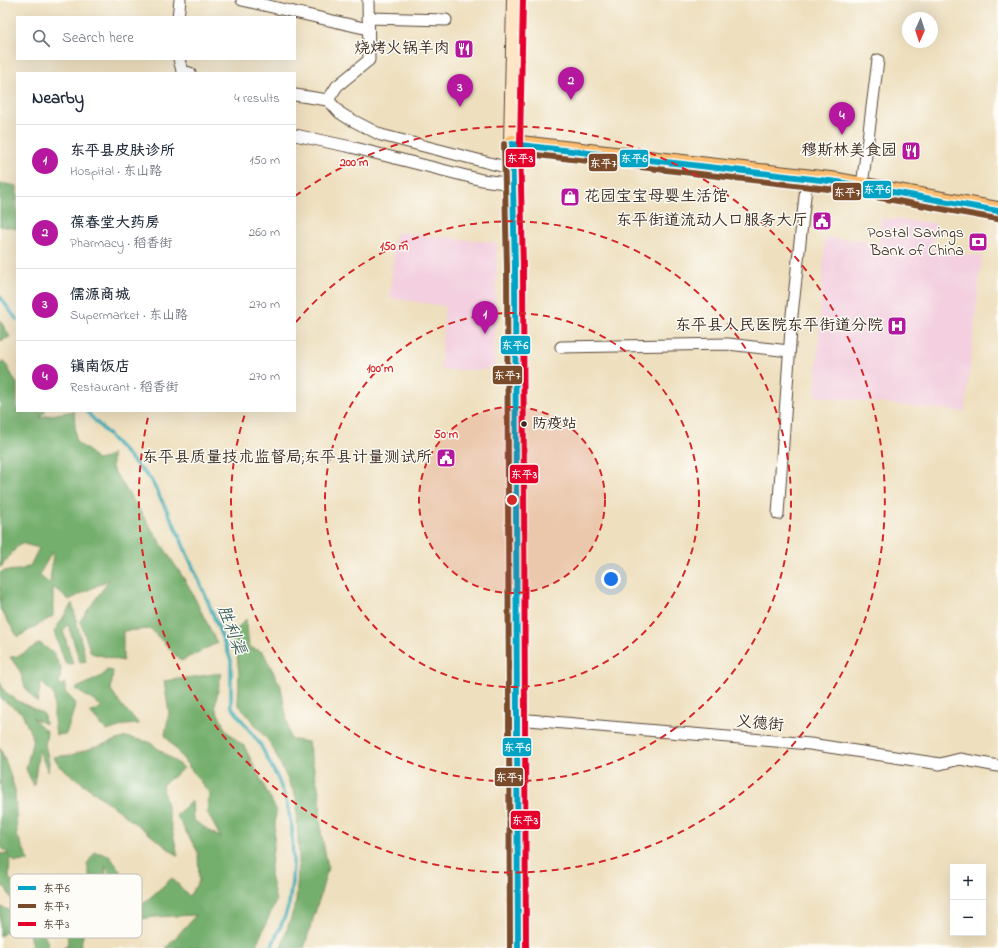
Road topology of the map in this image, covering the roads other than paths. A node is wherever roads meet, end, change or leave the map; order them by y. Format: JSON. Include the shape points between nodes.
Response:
{"nodes":[{"id":1,"x":242,"y":0,"type":"edge"},
{"id":2,"x":368,"y":0,"type":"edge"},
{"id":3,"x":515,"y":0,"type":"edge"},
{"id":4,"x":446,"y":20,"type":"dead end"},
{"id":5,"x":368,"y":24,"type":"junction"},
{"id":6,"x":179,"y":60,"type":"edge"},
{"id":7,"x":878,"y":60,"type":"dead end"},
{"id":8,"x":186,"y":72,"type":"edge"},
{"id":9,"x":296,"y":95,"type":"edge"},
{"id":10,"x":328,"y":100,"type":"junction"},
{"id":11,"x":296,"y":135,"type":"edge"},
{"id":12,"x":512,"y":144,"type":"junction"},
{"id":13,"x":513,"y":176,"type":"junction"},
{"id":14,"x":807,"y":178,"type":"junction"},
{"id":15,"x":862,"y":186,"type":"junction"},
{"id":16,"x":998,"y":211,"type":"edge"},
{"id":17,"x":561,"y":347,"type":"dead end"},
{"id":18,"x":789,"y":351,"type":"junction"},
{"id":19,"x":778,"y":514,"type":"dead end"},
{"id":20,"x":517,"y":719,"type":"junction"},
{"id":21,"x":998,"y":766,"type":"edge"},
{"id":22,"x":518,"y":948,"type":"edge"}],
"edges":[{"from":1,"to":5,"type":"street"},
{"from":2,"to":5,"type":"street"},
{"from":3,"to":12,"type":"street"},
{"from":4,"to":5,"type":"street"},
{"from":5,"to":10,"type":"street","via":[[369,60],[337,86]]},
{"from":6,"to":8,"type":"street","via":[[182,71]]},
{"from":7,"to":15,"type":"street"},
{"from":9,"to":10,"type":"street"},
{"from":10,"to":13,"type":"street","via":[[340,113],[381,135]]},
{"from":11,"to":13,"type":"street","via":[[482,180]]},
{"from":12,"to":13,"type":"street"},
{"from":12,"to":14,"type":"main road"},
{"from":13,"to":20,"type":"street"},
{"from":14,"to":15,"type":"main road"},
{"from":14,"to":18,"type":"street"},
{"from":15,"to":16,"type":"main road"},
{"from":17,"to":18,"type":"street","via":[[728,344]]},
{"from":18,"to":19,"type":"street"},
{"from":20,"to":21,"type":"street","name":"义德街","via":[[810,744],[940,764],[960,759]]},
{"from":20,"to":22,"type":"street"}]}
